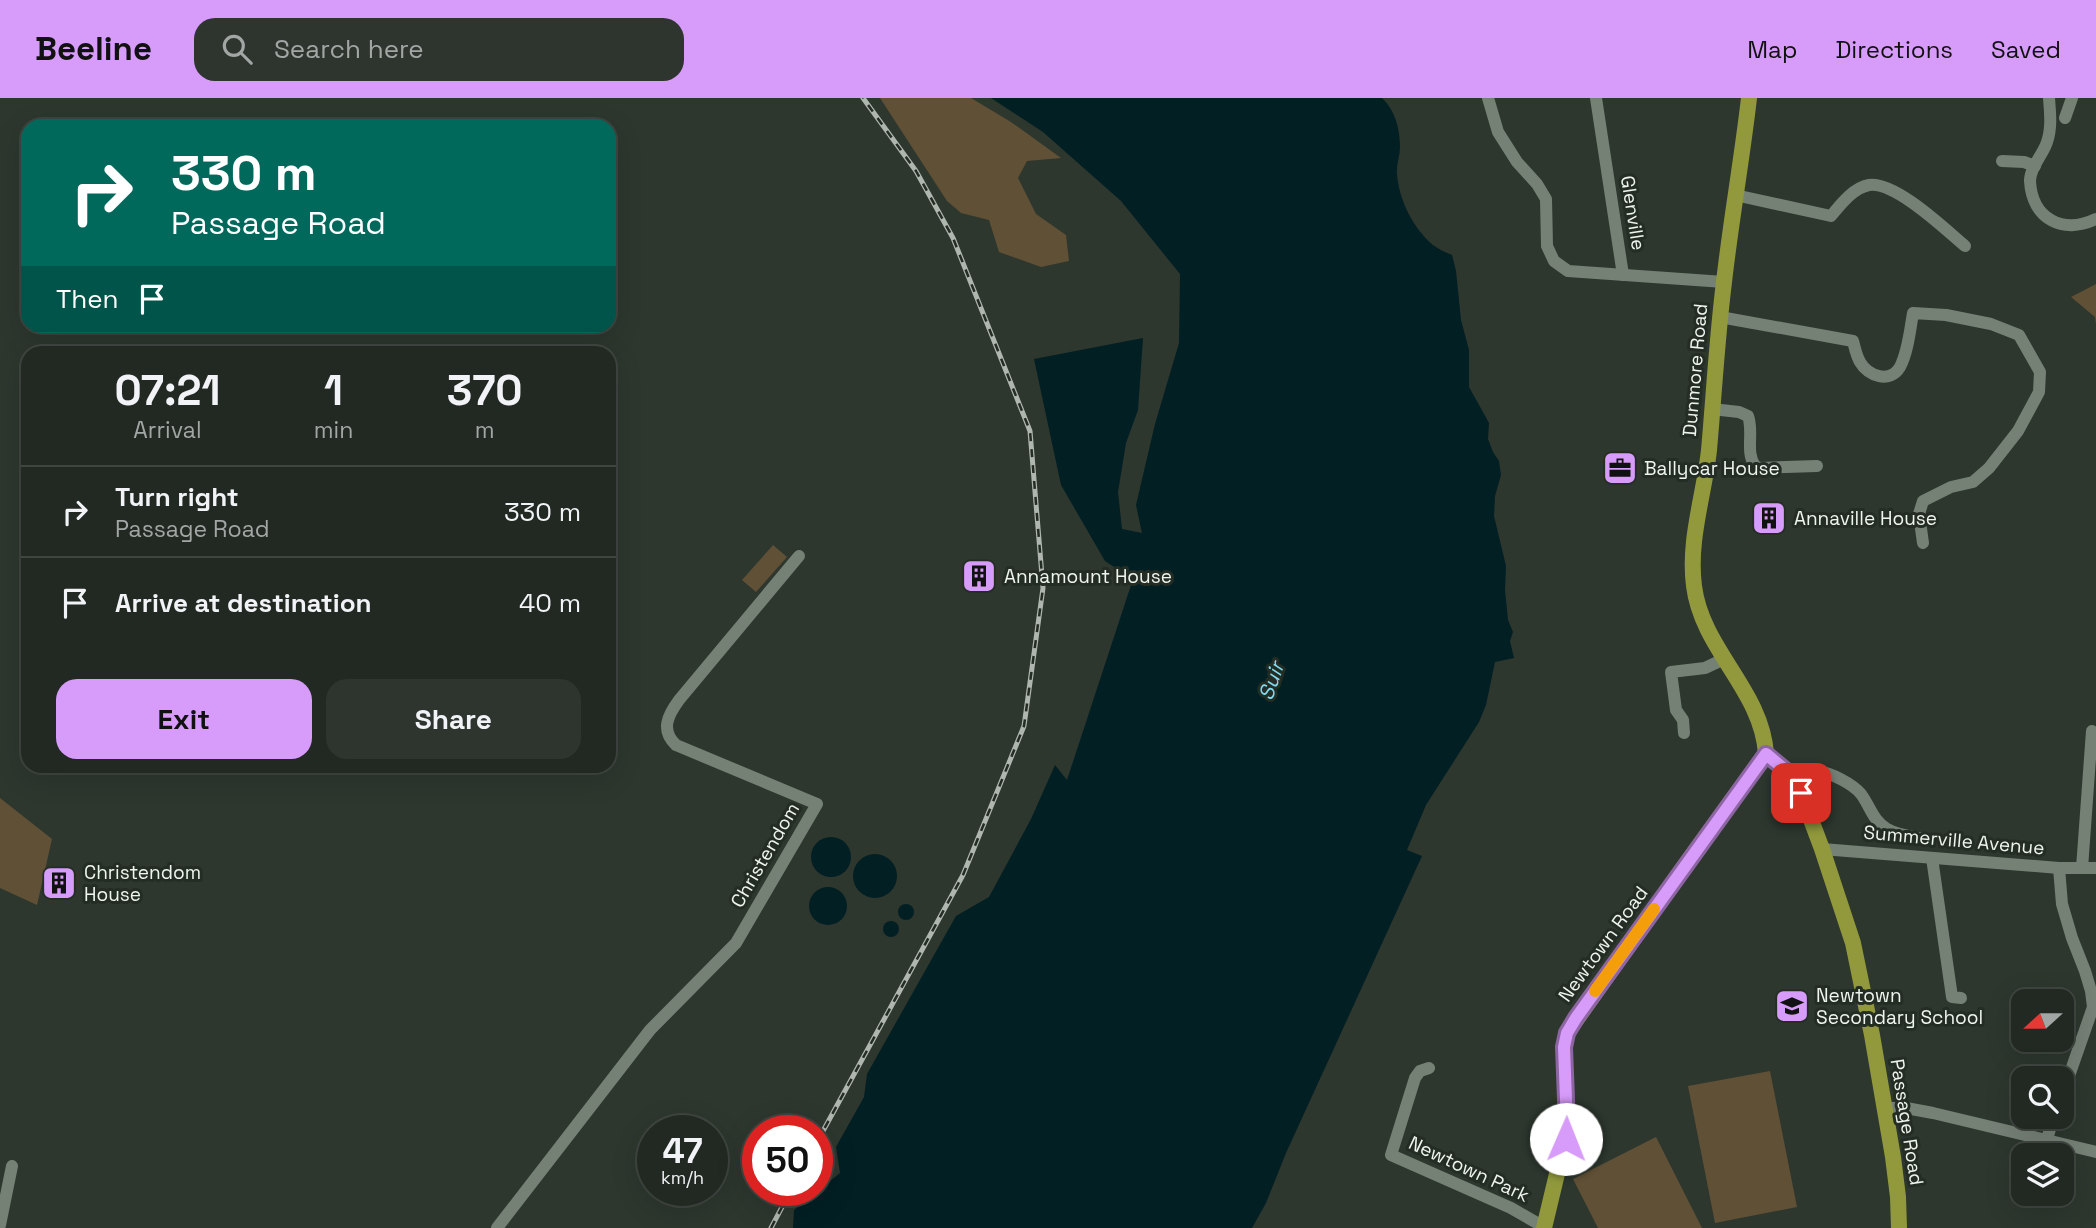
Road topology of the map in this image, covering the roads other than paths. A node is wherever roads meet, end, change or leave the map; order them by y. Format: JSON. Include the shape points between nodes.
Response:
{"nodes":[{"id":1,"x":1488,"y":98,"type":"edge"},
{"id":2,"x":1596,"y":98,"type":"edge"},
{"id":3,"x":1749,"y":98,"type":"edge"},
{"id":4,"x":2049,"y":98,"type":"edge"},
{"id":5,"x":2072,"y":98,"type":"edge"},
{"id":6,"x":2064,"y":118,"type":"dead end"},
{"id":7,"x":2002,"y":161,"type":"dead end"},
{"id":8,"x":2035,"y":166,"type":"junction"},
{"id":9,"x":1735,"y":195,"type":"junction"},
{"id":10,"x":2096,"y":219,"type":"edge"},
{"id":11,"x":1965,"y":246,"type":"dead end"},
{"id":12,"x":1623,"y":275,"type":"junction"},
{"id":13,"x":1724,"y":282,"type":"junction"},
{"id":14,"x":1720,"y":317,"type":"junction"},
{"id":15,"x":1712,"y":409,"type":"junction"},
{"id":16,"x":1817,"y":466,"type":"dead end"},
{"id":17,"x":1923,"y":543,"type":"dead end"},
{"id":18,"x":799,"y":556,"type":"dead end"},
{"id":19,"x":1724,"y":659,"type":"junction"},
{"id":20,"x":2092,"y":731,"type":"dead end"},
{"id":21,"x":1684,"y":733,"type":"dead end"},
{"id":22,"x":1766,"y":754,"type":"junction"},
{"id":23,"x":1792,"y":776,"type":"junction"},
{"id":24,"x":1929,"y":840,"type":"dead end"},
{"id":25,"x":1822,"y":849,"type":"junction"},
{"id":26,"x":1932,"y":858,"type":"junction"},
{"id":27,"x":2059,"y":868,"type":"junction"},
{"id":28,"x":2082,"y":868,"type":"junction"},
{"id":29,"x":2096,"y":868,"type":"edge"},
{"id":30,"x":1961,"y":998,"type":"dead end"},
{"id":31,"x":2072,"y":1066,"type":"edge"},
{"id":32,"x":1429,"y":1068,"type":"dead end"},
{"id":33,"x":1885,"y":1108,"type":"junction"},
{"id":34,"x":2049,"y":1129,"type":"edge"},
{"id":35,"x":2046,"y":1139,"type":"junction"},
{"id":36,"x":2096,"y":1153,"type":"edge"},
{"id":37,"x":12,"y":1166,"type":"dead end"},
{"id":38,"x":2,"y":1207,"type":"edge"},
{"id":39,"x":0,"y":1225,"type":"edge"},
{"id":40,"x":497,"y":1228,"type":"edge"},
{"id":41,"x":1544,"y":1228,"type":"edge"},
{"id":42,"x":1899,"y":1228,"type":"edge"}],
"edges":[{"from":1,"to":12,"type":"street","via":[[1498,132],[1546,199],[1547,246],[1554,261],[1568,271]]},
{"from":2,"to":12,"type":"street","name":"Glenville"},
{"from":3,"to":9,"type":"main road","name":"Dunmore Road"},
{"from":4,"to":8,"type":"street","via":[[2048,140]]},
{"from":5,"to":6,"type":"street"},
{"from":7,"to":8,"type":"street"},
{"from":8,"to":10,"type":"street","via":[[2030,181],[2035,203],[2044,216],[2067,226]]},
{"from":9,"to":11,"type":"street","via":[[1831,216],[1856,190],[1885,186]]},
{"from":9,"to":13,"type":"main road","name":"Dunmore Road"},
{"from":12,"to":13,"type":"street","name":"Glenville"},
{"from":13,"to":14,"type":"main road","name":"Dunmore Road"},
{"from":14,"to":15,"type":"main road","name":"Dunmore Road"},
{"from":14,"to":17,"type":"street","via":[[1853,341],[1861,365],[1887,377],[1899,369],[1904,358],[1913,313],[1991,324],[2019,335],[2040,372],[2039,392],[2018,431],[1989,468],[1973,482],[1923,501],[1919,514]]},
{"from":15,"to":16,"type":"street","via":[[1748,416],[1750,456],[1755,466]]},
{"from":15,"to":19,"type":"main road","name":"Dunmore Road","via":[[1693,540],[1693,573],[1700,613]]},
{"from":18,"to":40,"type":"street","name":"Christendom","via":[[679,700],[666,726],[676,745],[817,804],[736,943],[650,1030]]},
{"from":19,"to":21,"type":"street","via":[[1705,668],[1671,673]]},
{"from":19,"to":22,"type":"main road","name":"Dunmore Road","via":[[1757,712]]},
{"from":20,"to":28,"type":"street"},
{"from":22,"to":23,"type":"main road","name":"Passage Road"},
{"from":22,"to":41,"type":"main road","name":"Newtown Road","via":[[1567,1033],[1567,1132]]},
{"from":23,"to":24,"type":"street","via":[[1807,771],[1829,775],[1860,793],[1886,828]]},
{"from":23,"to":25,"type":"main road","name":"Passage Road"},
{"from":25,"to":26,"type":"street","name":"Summerville Avenue"},
{"from":25,"to":33,"type":"main road","name":"Passage Road","via":[[1856,953]]},
{"from":26,"to":27,"type":"street","name":"Summerville Avenue"},
{"from":26,"to":30,"type":"street","via":[[1952,997]]},
{"from":27,"to":28,"type":"street","name":"Summerville Avenue"},
{"from":27,"to":31,"type":"street","via":[[2062,904],[2093,1007]]},
{"from":28,"to":29,"type":"street","name":"Summerville Avenue"},
{"from":32,"to":41,"type":"street","name":"Newtown Park","via":[[1415,1077],[1391,1155],[1511,1208]]},
{"from":33,"to":35,"type":"street","via":[[1917,1110]]},
{"from":33,"to":42,"type":"main road","name":"Passage Road"},
{"from":34,"to":35,"type":"street"},
{"from":35,"to":36,"type":"street"},
{"from":37,"to":38,"type":"street"},
{"from":38,"to":39,"type":"street"}]}
